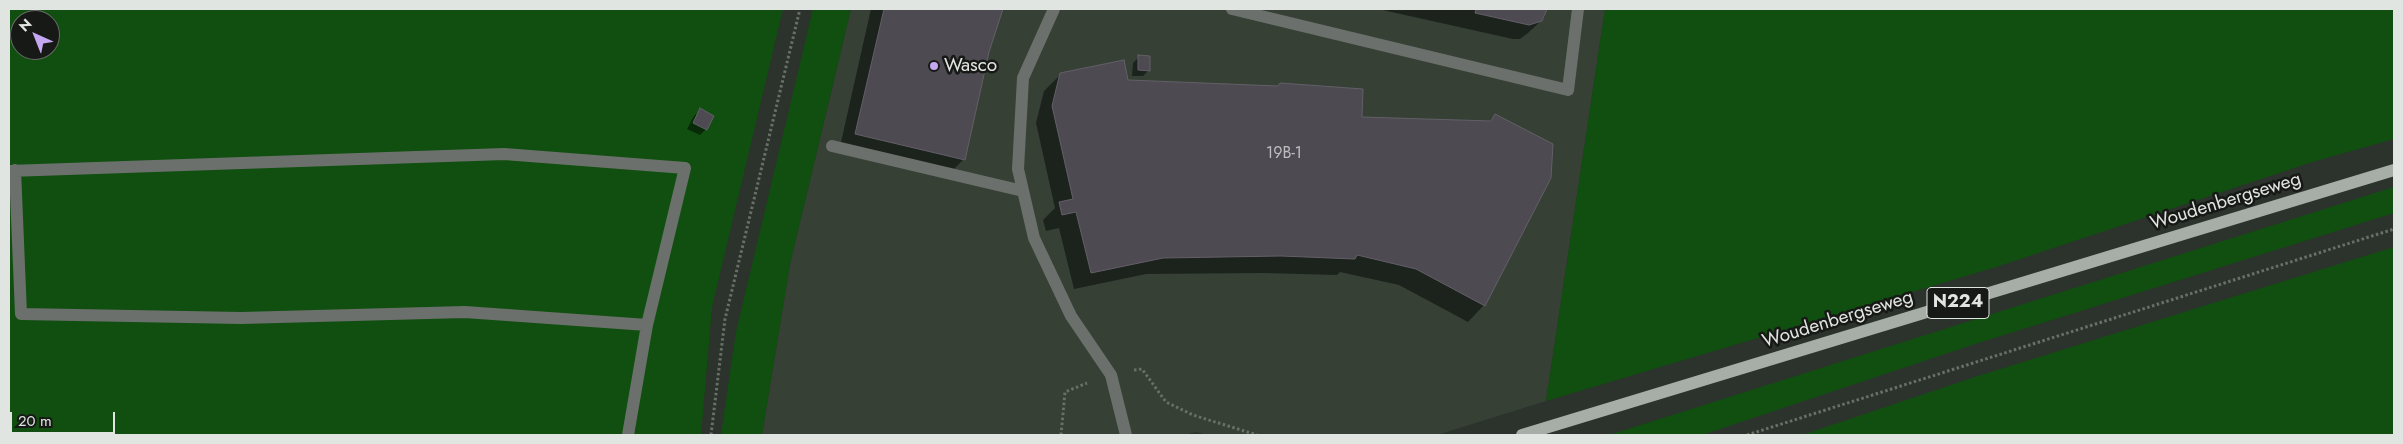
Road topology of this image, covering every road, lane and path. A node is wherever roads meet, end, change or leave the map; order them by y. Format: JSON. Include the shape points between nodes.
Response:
{"nodes":[{"id":1,"x":800,"y":9,"type":"edge"},
{"id":2,"x":1054,"y":9,"type":"edge"},
{"id":3,"x":1232,"y":9,"type":"edge"},
{"id":4,"x":1578,"y":9,"type":"edge"},
{"id":5,"x":832,"y":146,"type":"dead end"},
{"id":6,"x":2394,"y":170,"type":"edge"},
{"id":7,"x":12,"y":171,"type":"edge"},
{"id":8,"x":1023,"y":191,"type":"junction"},
{"id":9,"x":2394,"y":229,"type":"edge"},
{"id":10,"x":15,"y":314,"type":"edge"},
{"id":11,"x":647,"y":325,"type":"junction"},
{"id":12,"x":628,"y":435,"type":"edge"},
{"id":13,"x":711,"y":435,"type":"edge"},
{"id":14,"x":1126,"y":435,"type":"edge"},
{"id":15,"x":1522,"y":435,"type":"edge"},
{"id":16,"x":1747,"y":435,"type":"edge"}],
"edges":[{"from":1,"to":13,"type":"path","via":[[725,319]]},
{"from":2,"to":8,"type":"lane","via":[[1023,78],[1018,169]]},
{"from":3,"to":4,"type":"lane","via":[[1568,90]]},
{"from":5,"to":8,"type":"lane"},
{"from":6,"to":15,"type":"main road","name":"Woudenbergseweg","number":"N224"},
{"from":7,"to":10,"type":"lane"},
{"from":7,"to":11,"type":"lane","via":[[504,154],[685,168]]},
{"from":8,"to":14,"type":"lane","via":[[1034,238],[1071,316],[1111,374]]},
{"from":9,"to":16,"type":"path"},
{"from":10,"to":11,"type":"lane","via":[[240,318],[465,312]]},
{"from":11,"to":12,"type":"lane"}]}
